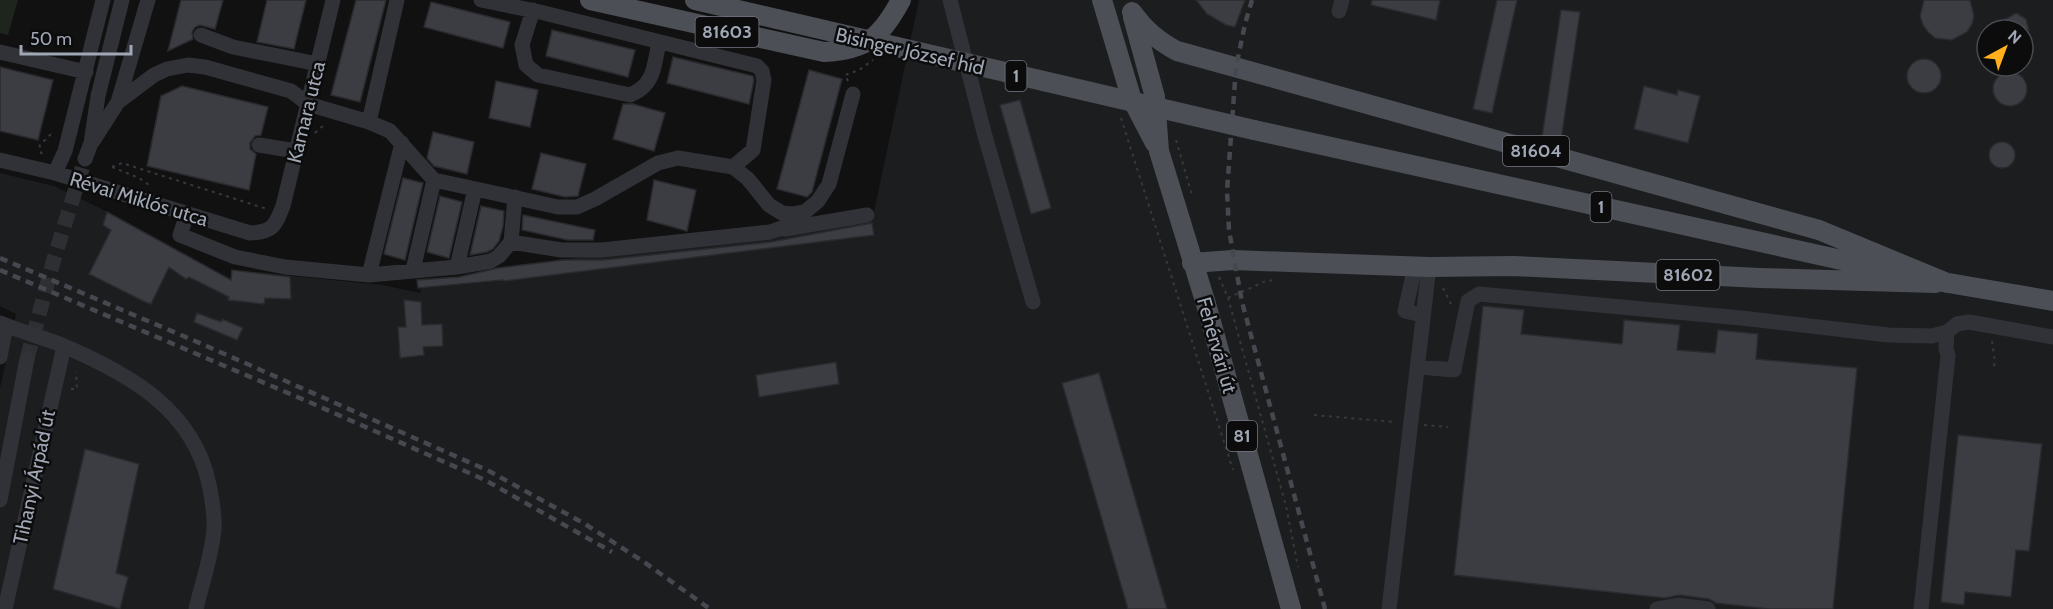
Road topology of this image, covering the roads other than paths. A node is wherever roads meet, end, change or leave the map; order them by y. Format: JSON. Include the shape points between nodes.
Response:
{"nodes":[{"id":1,"x":103,"y":0,"type":"edge"},
{"id":2,"x":122,"y":0,"type":"edge"},
{"id":3,"x":148,"y":0,"type":"edge"},
{"id":4,"x":333,"y":0,"type":"edge"},
{"id":5,"x":397,"y":0,"type":"edge"},
{"id":6,"x":481,"y":0,"type":"edge"},
{"id":7,"x":590,"y":0,"type":"edge"},
{"id":8,"x":695,"y":0,"type":"edge"},
{"id":9,"x":901,"y":0,"type":"edge"},
{"id":10,"x":950,"y":0,"type":"edge"},
{"id":11,"x":1102,"y":0,"type":"edge"},
{"id":12,"x":1130,"y":6,"type":"edge"},
{"id":13,"x":533,"y":10,"type":"junction"},
{"id":14,"x":201,"y":35,"type":"dead end"},
{"id":15,"x":659,"y":42,"type":"junction"},
{"id":16,"x":0,"y":52,"type":"edge"},
{"id":17,"x":318,"y":64,"type":"junction"},
{"id":18,"x":86,"y":72,"type":"junction"},
{"id":19,"x":853,"y":94,"type":"dead end"},
{"id":20,"x":118,"y":102,"type":"junction"},
{"id":21,"x":308,"y":104,"type":"junction"},
{"id":22,"x":369,"y":122,"type":"junction"},
{"id":23,"x":91,"y":143,"type":"junction"},
{"id":24,"x":402,"y":143,"type":"junction"},
{"id":25,"x":258,"y":145,"type":"dead end"},
{"id":26,"x":296,"y":151,"type":"junction"},
{"id":27,"x":1160,"y":151,"type":"junction"},
{"id":28,"x":85,"y":159,"type":"tunnel mouth"},
{"id":29,"x":0,"y":160,"type":"edge"},
{"id":30,"x":733,"y":167,"type":"junction"},
{"id":31,"x":57,"y":168,"type":"junction"},
{"id":32,"x":434,"y":180,"type":"junction"},
{"id":33,"x":474,"y":189,"type":"junction"},
{"id":34,"x":514,"y":197,"type":"junction"},
{"id":35,"x":806,"y":211,"type":"junction"},
{"id":36,"x":187,"y":214,"type":"junction"},
{"id":37,"x":867,"y":215,"type":"dead end"},
{"id":38,"x":270,"y":220,"type":"joint"},
{"id":39,"x":770,"y":232,"type":"junction"},
{"id":40,"x":511,"y":242,"type":"junction"},
{"id":41,"x":1192,"y":263,"type":"junction"},
{"id":42,"x":457,"y":267,"type":"junction"},
{"id":43,"x":414,"y":270,"type":"junction"},
{"id":44,"x":1424,"y":272,"type":"junction"},
{"id":45,"x":369,"y":275,"type":"junction"},
{"id":46,"x":1947,"y":283,"type":"junction"},
{"id":47,"x":2051,"y":299,"type":"edge"},
{"id":48,"x":1032,"y":302,"type":"dead end"},
{"id":49,"x":1422,"y":315,"type":"junction"},
{"id":50,"x":3,"y":324,"type":"edge"},
{"id":51,"x":1947,"y":332,"type":"junction"},
{"id":52,"x":2053,"y":337,"type":"edge"},
{"id":53,"x":64,"y":346,"type":"junction"},
{"id":54,"x":0,"y":357,"type":"edge"},
{"id":55,"x":27,"y":359,"type":"tunnel mouth"},
{"id":56,"x":1419,"y":367,"type":"junction"},
{"id":57,"x":0,"y":500,"type":"edge"},
{"id":58,"x":5,"y":609,"type":"edge"},
{"id":59,"x":196,"y":609,"type":"edge"},
{"id":60,"x":1291,"y":609,"type":"edge"},
{"id":61,"x":1389,"y":609,"type":"edge"},
{"id":62,"x":1657,"y":609,"type":"edge"},
{"id":63,"x":1708,"y":609,"type":"edge"},
{"id":64,"x":1921,"y":609,"type":"edge"}],
"edges":[{"from":1,"to":18,"type":"street"},
{"from":2,"to":23,"type":"street","via":[[98,96]]},
{"from":3,"to":20,"type":"street"},
{"from":4,"to":17,"type":"street","name":"Kamara utca"},
{"from":5,"to":22,"type":"street"},
{"from":6,"to":13,"type":"street"},
{"from":7,"to":9,"type":"main road","number":"81603","via":[[824,52],[864,45],[880,32]]},
{"from":8,"to":46,"type":"main road","name":"Bisinger József híd","number":"1","bridge":true,"via":[[1254,130]]},
{"from":10,"to":48,"type":"street"},
{"from":11,"to":27,"type":"main road","name":"Fehérvári út","number":"81","via":[[1131,97]]},
{"from":12,"to":27,"type":"main road","name":"Fehérvári út","number":"81","via":[[1155,97]]},
{"from":12,"to":46,"type":"main road","number":"81604","via":[[1144,28],[1177,51],[1819,230]]},
{"from":13,"to":15,"type":"street"},
{"from":13,"to":15,"type":"street","via":[[522,45],[526,65],[538,75],[630,95],[642,90],[652,77]]},
{"from":14,"to":17,"type":"street","via":[[233,47]]},
{"from":15,"to":30,"type":"street","via":[[757,66],[762,71],[764,80],[753,150]]},
{"from":16,"to":18,"type":"street"},
{"from":17,"to":21,"type":"street","name":"Kamara utca"},
{"from":18,"to":31,"type":"street"},
{"from":19,"to":35,"type":"street","via":[[829,184]]},
{"from":20,"to":21,"type":"street","via":[[154,75],[188,65],[291,91]]},
{"from":20,"to":23,"type":"street"},
{"from":21,"to":22,"type":"street"},
{"from":21,"to":26,"type":"street","name":"Kamara utca"},
{"from":22,"to":24,"type":"street"},
{"from":23,"to":28,"type":"street"},
{"from":24,"to":32,"type":"street"},
{"from":24,"to":45,"type":"street"},
{"from":25,"to":26,"type":"street"},
{"from":26,"to":38,"type":"street","name":"Kamara utca","via":[[284,206]]},
{"from":27,"to":41,"type":"main road","name":"Fehérvári út","number":"81"},
{"from":29,"to":31,"type":"street","name":"Révai Miklós utca"},
{"from":30,"to":34,"type":"street","via":[[678,158],[658,163],[577,207]]},
{"from":30,"to":35,"type":"street","via":[[769,206],[782,213]]},
{"from":31,"to":36,"type":"street","name":"Révai Miklós utca"},
{"from":32,"to":33,"type":"street"},
{"from":32,"to":43,"type":"street"},
{"from":33,"to":34,"type":"street"},
{"from":33,"to":42,"type":"street"},
{"from":34,"to":40,"type":"street"},
{"from":35,"to":39,"type":"street","via":[[793,224]]},
{"from":36,"to":38,"type":"street","name":"Révai Miklós utca","via":[[250,233],[265,232]]},
{"from":36,"to":45,"type":"street","via":[[180,235],[235,257],[285,267]]},
{"from":37,"to":39,"type":"street"},
{"from":39,"to":40,"type":"street","via":[[602,250],[561,250]]},
{"from":40,"to":42,"type":"street","via":[[491,261]]},
{"from":41,"to":44,"type":"main road","number":"81602","via":[[1233,260]]},
{"from":41,"to":60,"type":"main road","name":"Fehérvári út","number":"81"},
{"from":42,"to":43,"type":"street"},
{"from":43,"to":45,"type":"street"},
{"from":44,"to":46,"type":"main road","number":"81602","via":[[1513,266]]},
{"from":44,"to":49,"type":"street"},
{"from":44,"to":49,"type":"street","via":[[1405,311]]},
{"from":46,"to":47,"type":"main road","number":"1"},
{"from":49,"to":56,"type":"street"},
{"from":50,"to":53,"type":"street"},
{"from":50,"to":54,"type":"street"},
{"from":51,"to":52,"type":"street","via":[[1957,324],[1969,322]]},
{"from":51,"to":56,"type":"street","via":[[1932,336],[1888,335],[1479,294],[1468,301],[1454,370]]},
{"from":51,"to":64,"type":"street","via":[[1948,356]]},
{"from":53,"to":58,"type":"street","name":"Tihanyi Árpád út"},
{"from":53,"to":59,"type":"street","via":[[154,396],[177,417],[194,442],[207,474],[214,512],[214,530]]},
{"from":55,"to":57,"type":"street","name":"Tihanyi Árpád út"},
{"from":56,"to":61,"type":"street"},
{"from":62,"to":63,"type":"street","via":[[1678,605]]}]}
